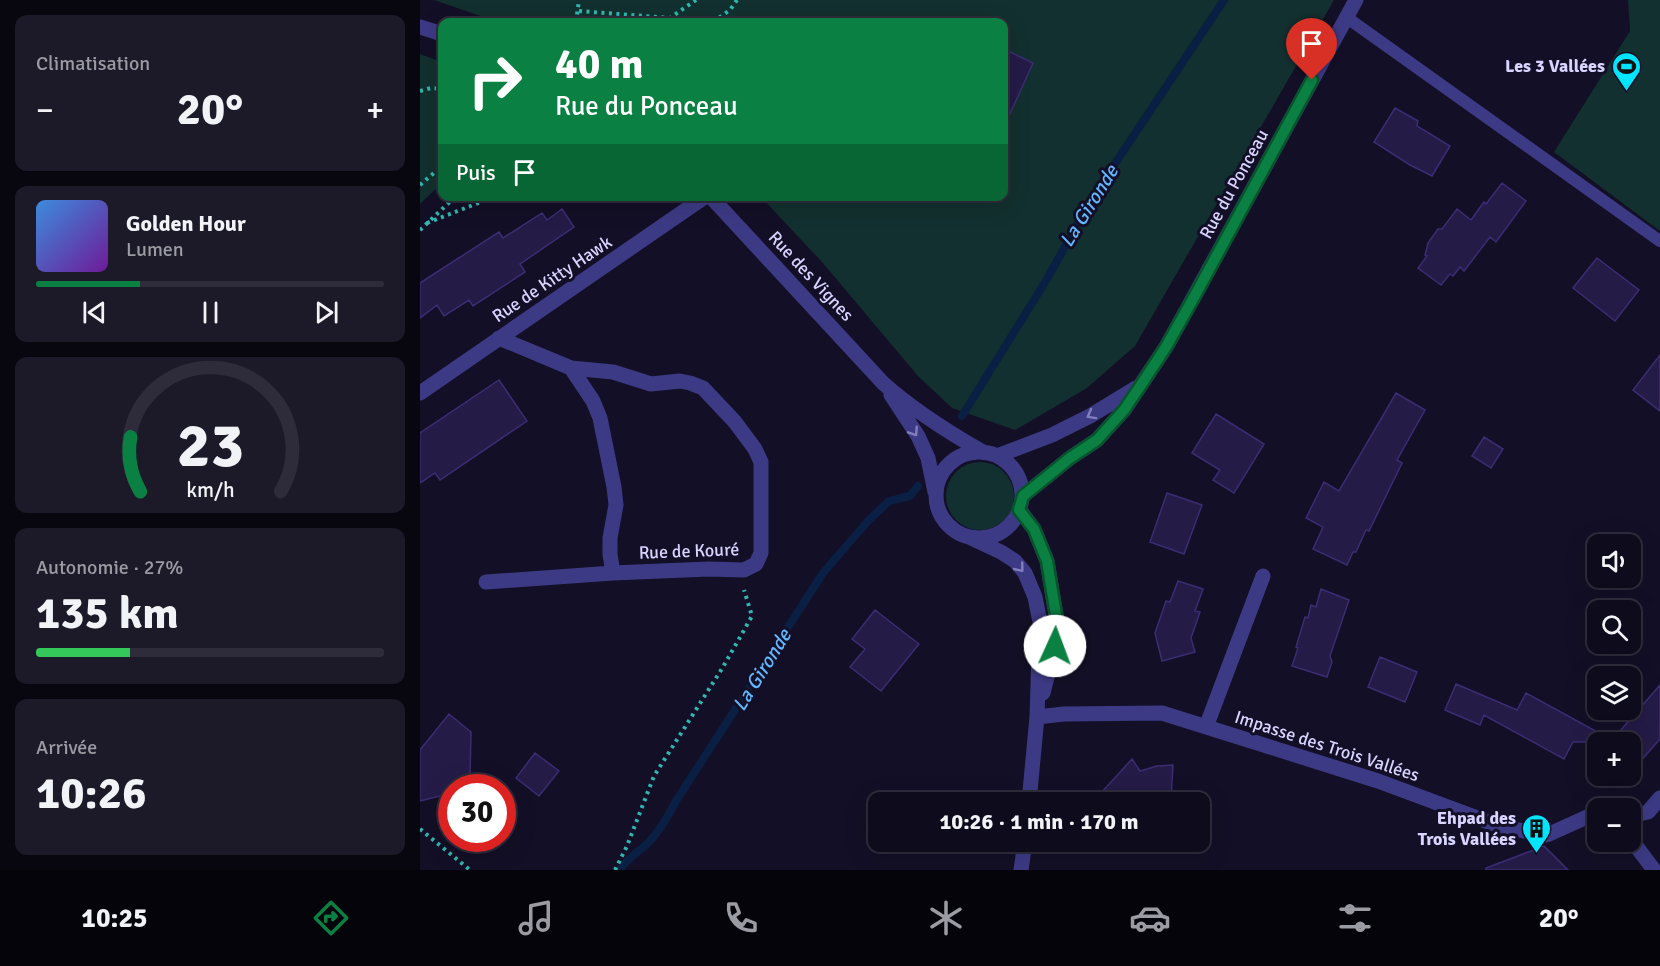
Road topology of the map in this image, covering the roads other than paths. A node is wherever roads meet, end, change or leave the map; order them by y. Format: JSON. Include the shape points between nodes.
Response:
{"nodes":[{"id":1,"x":1356,"y":0,"type":"edge"},
{"id":2,"x":1346,"y":17,"type":"junction"},
{"id":3,"x":420,"y":27,"type":"edge"},
{"id":4,"x":438,"y":33,"type":"edge"},
{"id":5,"x":701,"y":201,"type":"edge"},
{"id":6,"x":713,"y":201,"type":"edge"},
{"id":7,"x":1660,"y":241,"type":"edge"},
{"id":8,"x":499,"y":338,"type":"junction"},
{"id":9,"x":571,"y":368,"type":"junction"},
{"id":10,"x":883,"y":383,"type":"junction"},
{"id":11,"x":1141,"y":385,"type":"junction"},
{"id":12,"x":420,"y":393,"type":"edge"},
{"id":13,"x":990,"y":454,"type":"junction"},
{"id":14,"x":936,"y":493,"type":"junction"},
{"id":15,"x":1021,"y":503,"type":"junction"},
{"id":16,"x":971,"y":537,"type":"junction"},
{"id":17,"x":613,"y":573,"type":"junction"},
{"id":18,"x":1263,"y":576,"type":"dead end"},
{"id":19,"x":486,"y":582,"type":"dead end"},
{"id":20,"x":1037,"y":717,"type":"junction"},
{"id":21,"x":1206,"y":727,"type":"junction"},
{"id":22,"x":1030,"y":792,"type":"edge"},
{"id":23,"x":1660,"y":798,"type":"edge"},
{"id":24,"x":1641,"y":814,"type":"edge"},
{"id":25,"x":1587,"y":817,"type":"edge"},
{"id":26,"x":1023,"y":852,"type":"edge"},
{"id":27,"x":1640,"y":852,"type":"edge"},
{"id":28,"x":1021,"y":870,"type":"edge"},
{"id":29,"x":1654,"y":870,"type":"edge"}],
"edges":[{"from":1,"to":2,"type":"street","name":"Rue du Ponceau"},
{"from":2,"to":7,"type":"lane"},
{"from":2,"to":11,"type":"street","name":"Rue du Ponceau","via":[[1221,249]]},
{"from":3,"to":4,"type":"street"},
{"from":5,"to":8,"type":"street","name":"Rue de Kitty Hawk"},
{"from":6,"to":10,"type":"street","name":"Rue des Vignes"},
{"from":8,"to":9,"type":"street","name":"Rue de Kouré"},
{"from":8,"to":12,"type":"street","name":"Rue de Kitty Hawk"},
{"from":9,"to":17,"type":"street","via":[[600,418],[616,505],[610,538]]},
{"from":9,"to":17,"type":"street","name":"Rue de Kouré","via":[[613,372],[651,384],[680,381],[703,388],[735,422],[761,462],[761,553],[756,564],[744,570]]},
{"from":10,"to":13,"type":"street","name":"Rue des Vignes","via":[[957,438]]},
{"from":10,"to":14,"type":"street","name":"Rue des Vignes","one_way":true,"via":[[918,436]]},
{"from":11,"to":13,"type":"street","name":"Rue du Ponceau","one_way":true,"via":[[1052,435]]},
{"from":11,"to":15,"type":"street","name":"Rue du Ponceau","via":[[1097,440],[1070,458]]},
{"from":13,"to":14,"type":"street","via":[[969,453],[956,458],[939,479]]},
{"from":13,"to":15,"type":"street","via":[[1012,468]]},
{"from":14,"to":16,"type":"street","via":[[937,508],[945,522],[956,532]]},
{"from":15,"to":16,"type":"street","via":[[1012,523],[1000,532],[986,538]]},
{"from":15,"to":20,"type":"street","via":[[1047,561],[1057,621],[1055,646]]},
{"from":16,"to":20,"type":"street","one_way":true,"via":[[1015,561],[1035,597],[1040,622]]},
{"from":17,"to":19,"type":"street","name":"Rue de Kouré"},
{"from":18,"to":21,"type":"street"},
{"from":20,"to":21,"type":"street","name":"Impasse des Trois Vallées","via":[[1162,713]]},
{"from":20,"to":22,"type":"street"},
{"from":21,"to":25,"type":"street","name":"Impasse des Trois Vallées","via":[[1378,781],[1499,826],[1547,835]]},
{"from":23,"to":24,"type":"street","via":[[1648,812]]},
{"from":26,"to":28,"type":"street"},
{"from":27,"to":29,"type":"street"}]}
